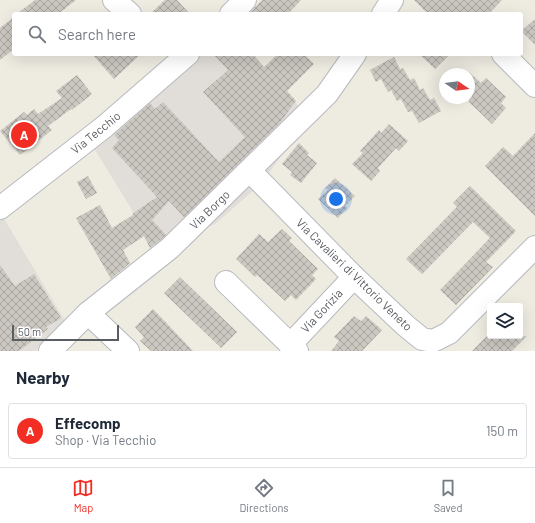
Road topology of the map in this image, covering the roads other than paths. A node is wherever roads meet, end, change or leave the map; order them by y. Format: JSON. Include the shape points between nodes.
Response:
{"nodes":[{"id":1,"x":114,"y":0,"type":"edge"},
{"id":2,"x":245,"y":0,"type":"edge"},
{"id":3,"x":392,"y":0,"type":"edge"},
{"id":4,"x":128,"y":12,"type":"edge"},
{"id":5,"x":233,"y":12,"type":"edge"},
{"id":6,"x":384,"y":12,"type":"edge"},
{"id":7,"x":181,"y":56,"type":"edge"},
{"id":8,"x":354,"y":56,"type":"edge"},
{"id":9,"x":505,"y":56,"type":"edge"},
{"id":10,"x":535,"y":86,"type":"edge"},
{"id":11,"x":250,"y":171,"type":"junction"},
{"id":12,"x":0,"y":208,"type":"edge"},
{"id":13,"x":535,"y":247,"type":"edge"},
{"id":14,"x":354,"y":277,"type":"junction"},
{"id":15,"x":226,"y":282,"type":"dead end"},
{"id":16,"x":88,"y":313,"type":"junction"},
{"id":17,"x":293,"y":348,"type":"edge"},
{"id":18,"x":50,"y":351,"type":"edge"},
{"id":19,"x":128,"y":351,"type":"edge"}],
"edges":[{"from":1,"to":4,"type":"street"},
{"from":2,"to":5,"type":"street"},
{"from":3,"to":6,"type":"street"},
{"from":7,"to":12,"type":"street","name":"Via Tecchio","via":[[104,128]]},
{"from":8,"to":11,"type":"street","name":"Via Borgo","via":[[327,94]]},
{"from":9,"to":10,"type":"street"},
{"from":11,"to":14,"type":"street","name":"Via Cavalieri di Vittorio Veneto"},
{"from":11,"to":16,"type":"street","name":"Via Borgo","via":[[170,248]]},
{"from":13,"to":14,"type":"street","name":"Via Cavalieri di Vittorio Veneto","via":[[449,333],[433,341],[422,338],[406,326]]},
{"from":14,"to":17,"type":"street","name":"Via Gorizia"},
{"from":15,"to":17,"type":"street","name":"Via Gorizia"},
{"from":16,"to":18,"type":"street","name":"Via Borgo"},
{"from":16,"to":19,"type":"street"}]}
